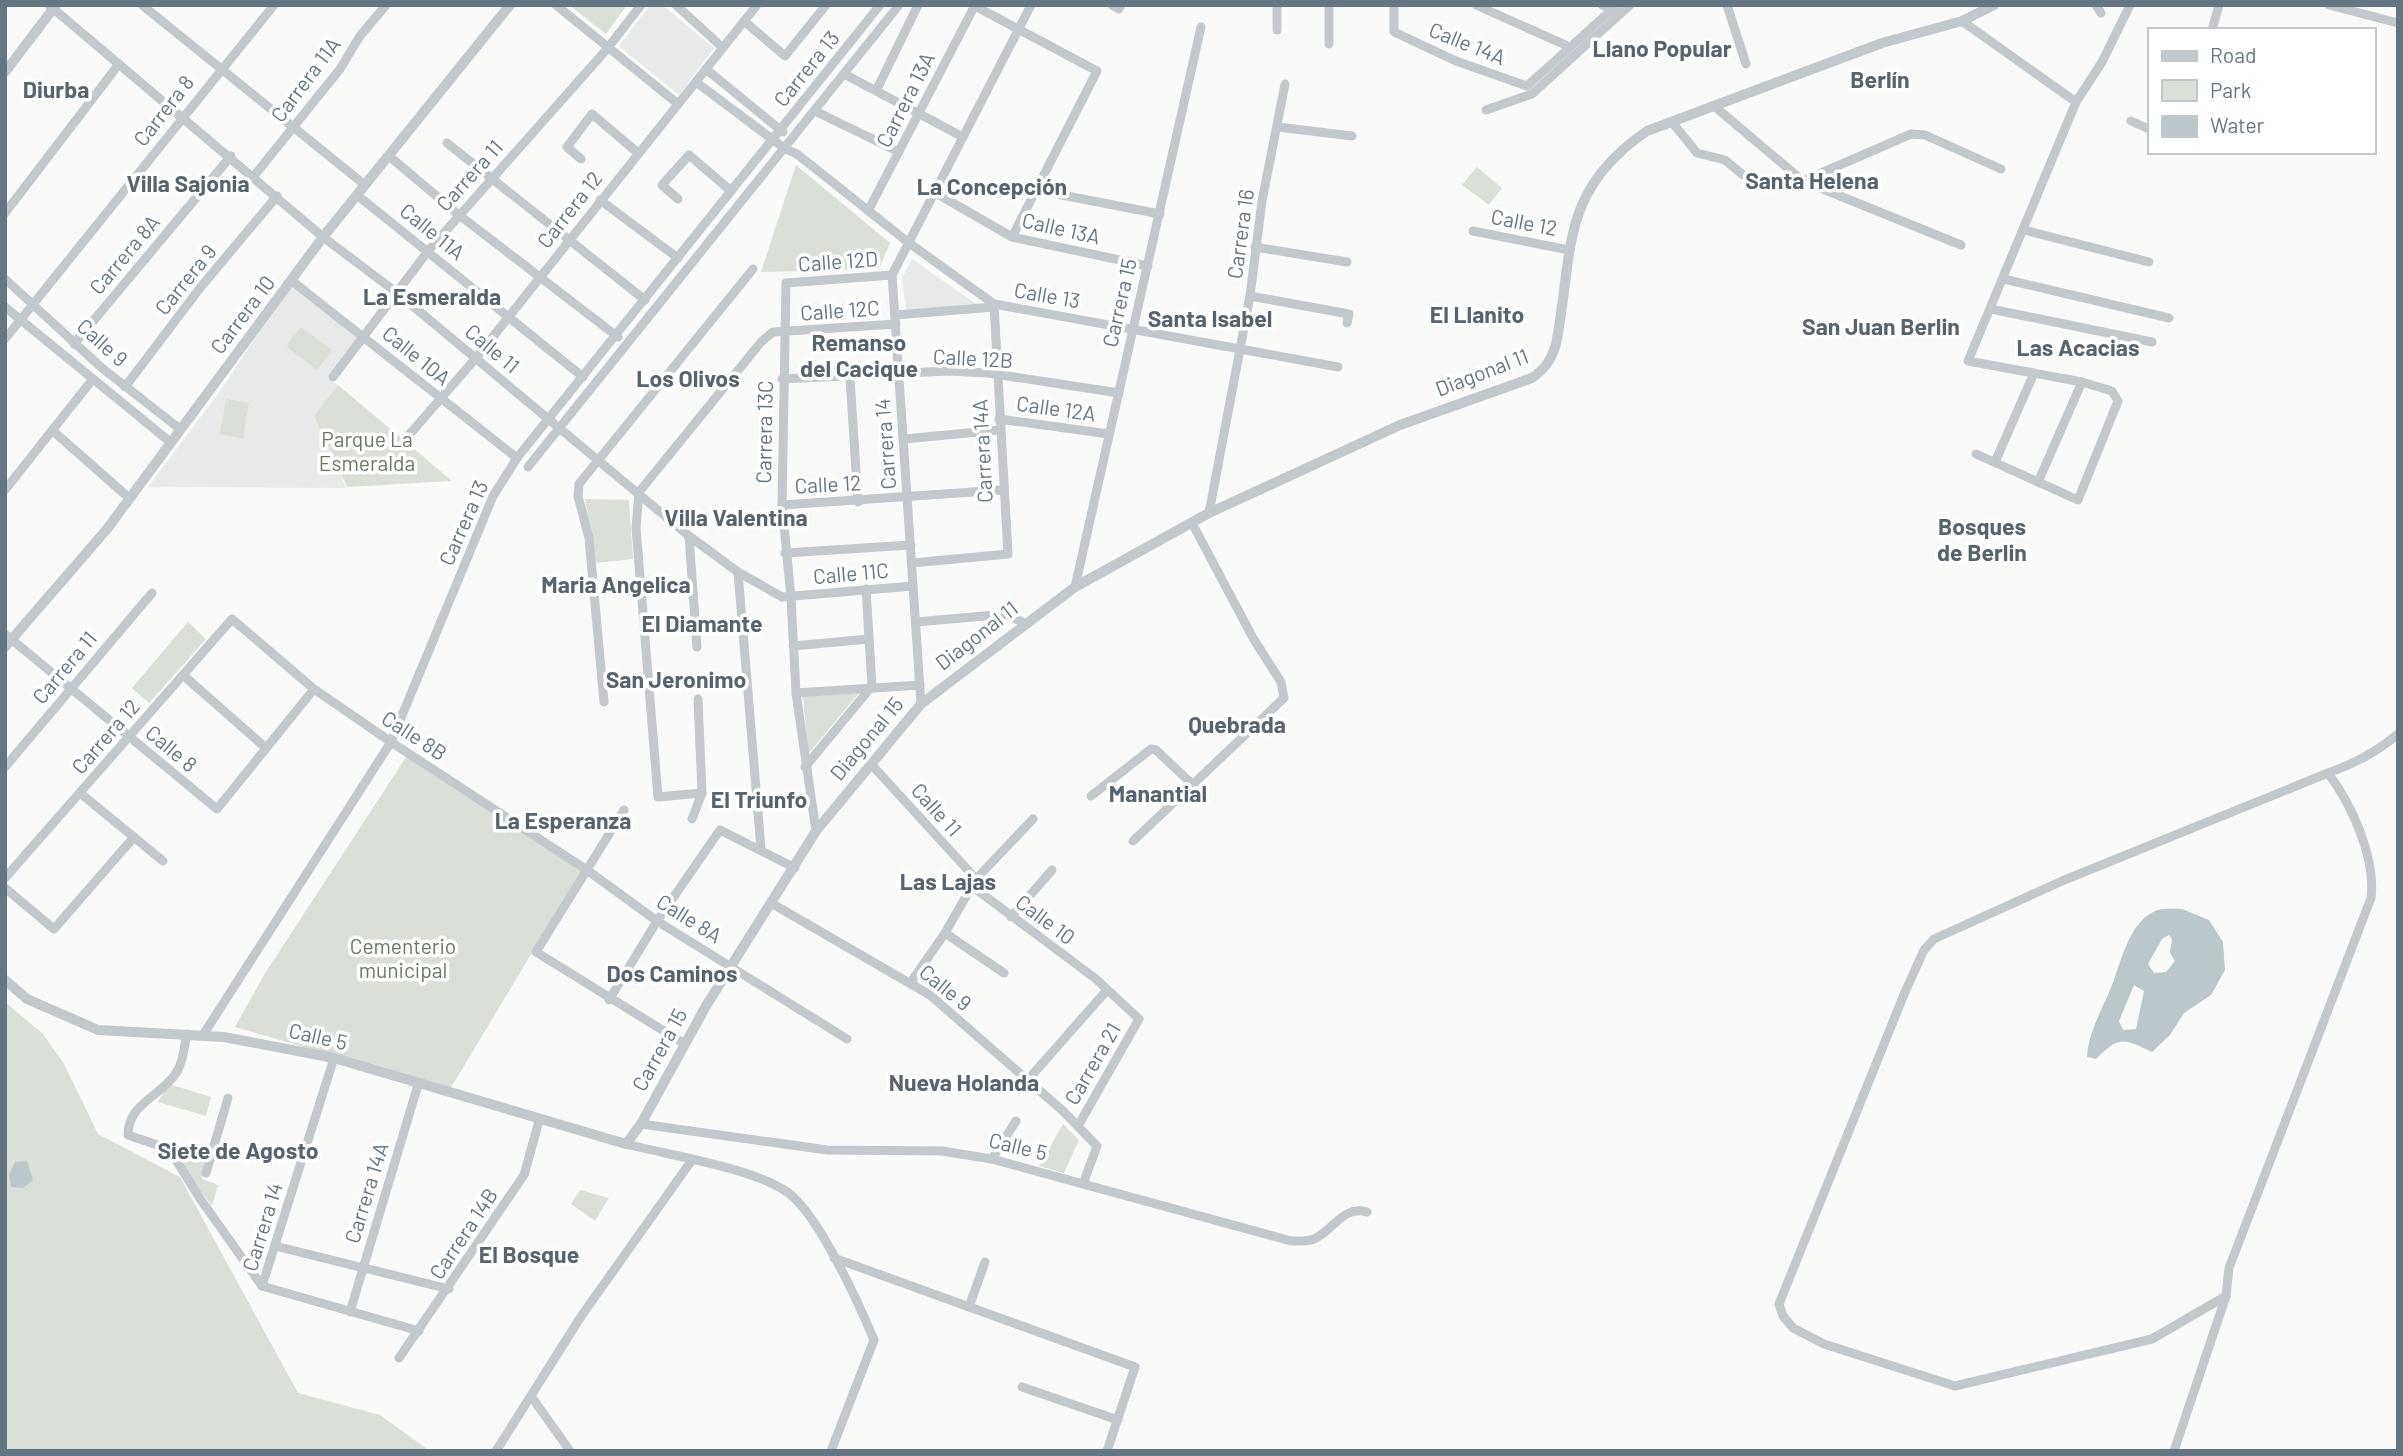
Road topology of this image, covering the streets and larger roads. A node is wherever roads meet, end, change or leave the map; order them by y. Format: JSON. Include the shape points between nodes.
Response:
{"nodes":[{"id":1,"x":142,"y":5,"type":"edge"},
{"id":2,"x":274,"y":5,"type":"edge"},
{"id":3,"x":386,"y":5,"type":"edge"},
{"id":4,"x":510,"y":5,"type":"edge"},
{"id":5,"x":556,"y":5,"type":"edge"},
{"id":6,"x":641,"y":5,"type":"edge"},
{"id":7,"x":676,"y":5,"type":"edge"},
{"id":8,"x":757,"y":5,"type":"edge"},
{"id":9,"x":826,"y":5,"type":"edge"},
{"id":10,"x":880,"y":5,"type":"edge"},
{"id":11,"x":899,"y":5,"type":"edge"},
{"id":12,"x":918,"y":5,"type":"edge"},
{"id":13,"x":974,"y":5,"type":"edge"},
{"id":14,"x":1031,"y":5,"type":"edge"},
{"id":15,"x":1277,"y":5,"type":"edge"},
{"id":16,"x":1329,"y":5,"type":"edge"},
{"id":17,"x":1394,"y":5,"type":"edge"},
{"id":18,"x":1476,"y":5,"type":"edge"},
{"id":19,"x":1602,"y":5,"type":"edge"},
{"id":20,"x":1630,"y":5,"type":"edge"},
{"id":21,"x":1727,"y":5,"type":"edge"},
{"id":22,"x":2130,"y":5,"type":"edge"},
{"id":23,"x":2219,"y":5,"type":"edge"},
{"id":24,"x":2329,"y":5,"type":"edge"},
{"id":25,"x":53,"y":6,"type":"edge"},
{"id":26,"x":1992,"y":6,"type":"edge"},
{"id":27,"x":1615,"y":8,"type":"edge"},
{"id":28,"x":1962,"y":20,"type":"junction"},
{"id":29,"x":744,"y":21,"type":"junction"},
{"id":30,"x":2398,"y":23,"type":"edge"},
{"id":31,"x":1201,"y":27,"type":"dead end"},
{"id":32,"x":2213,"y":28,"type":"edge"},
{"id":33,"x":1019,"y":29,"type":"junction"},
{"id":34,"x":1277,"y":30,"type":"dead end"},
{"id":35,"x":1329,"y":44,"type":"dead end"},
{"id":36,"x":1570,"y":47,"type":"junction"},
{"id":37,"x":723,"y":48,"type":"junction"},
{"id":38,"x":607,"y":49,"type":"junction"},
{"id":39,"x":119,"y":64,"type":"junction"},
{"id":40,"x":1746,"y":64,"type":"dead end"},
{"id":41,"x":221,"y":67,"type":"junction"},
{"id":42,"x":706,"y":69,"type":"junction"},
{"id":43,"x":5,"y":72,"type":"edge"},
{"id":44,"x":844,"y":74,"type":"junction"},
{"id":45,"x":696,"y":82,"type":"junction"},
{"id":46,"x":1285,"y":84,"type":"dead end"},
{"id":47,"x":877,"y":89,"type":"junction"},
{"id":48,"x":2076,"y":102,"type":"junction"},
{"id":49,"x":678,"y":104,"type":"junction"},
{"id":50,"x":1714,"y":106,"type":"junction"},
{"id":51,"x":814,"y":110,"type":"junction"},
{"id":52,"x":1486,"y":110,"type":"dead end"},
{"id":53,"x":919,"y":112,"type":"junction"},
{"id":54,"x":182,"y":117,"type":"junction"},
{"id":55,"x":2131,"y":121,"type":"dead end"},
{"id":56,"x":1672,"y":122,"type":"junction"},
{"id":57,"x":293,"y":127,"type":"junction"},
{"id":58,"x":1278,"y":128,"type":"junction"},
{"id":59,"x":2148,"y":129,"type":"edge"},
{"id":60,"x":780,"y":130,"type":"junction"},
{"id":61,"x":1352,"y":136,"type":"dead end"},
{"id":62,"x":963,"y":137,"type":"junction"},
{"id":63,"x":772,"y":139,"type":"junction"},
{"id":64,"x":791,"y":140,"type":"junction"},
{"id":65,"x":447,"y":143,"type":"dead end"},
{"id":66,"x":784,"y":148,"type":"junction"},
{"id":67,"x":899,"y":152,"type":"junction"},
{"id":68,"x":638,"y":153,"type":"junction"},
{"id":69,"x":797,"y":154,"type":"junction"},
{"id":70,"x":231,"y":156,"type":"junction"},
{"id":71,"x":388,"y":156,"type":"junction"},
{"id":72,"x":581,"y":159,"type":"dead end"},
{"id":73,"x":2001,"y":169,"type":"dead end"},
{"id":74,"x":1743,"y":175,"type":"dead end"},
{"id":75,"x":254,"y":176,"type":"junction"},
{"id":76,"x":493,"y":177,"type":"junction"},
{"id":77,"x":1804,"y":181,"type":"junction"},
{"id":78,"x":365,"y":185,"type":"junction"},
{"id":79,"x":1036,"y":190,"type":"junction"},
{"id":80,"x":732,"y":191,"type":"junction"},
{"id":81,"x":934,"y":192,"type":"junction"},
{"id":82,"x":357,"y":195,"type":"junction"},
{"id":83,"x":277,"y":196,"type":"junction"},
{"id":84,"x":678,"y":199,"type":"dead end"},
{"id":85,"x":600,"y":200,"type":"junction"},
{"id":86,"x":868,"y":211,"type":"junction"},
{"id":87,"x":5,"y":213,"type":"edge"},
{"id":88,"x":1160,"y":214,"type":"junction"},
{"id":89,"x":459,"y":215,"type":"junction"},
{"id":90,"x":2024,"y":230,"type":"junction"},
{"id":91,"x":1473,"y":231,"type":"dead end"},
{"id":92,"x":323,"y":237,"type":"junction"},
{"id":93,"x":1012,"y":237,"type":"junction"},
{"id":94,"x":569,"y":238,"type":"junction"},
{"id":95,"x":909,"y":243,"type":"junction"},
{"id":96,"x":1961,"y":245,"type":"dead end"},
{"id":97,"x":1255,"y":247,"type":"junction"},
{"id":98,"x":1569,"y":250,"type":"junction"},
{"id":99,"x":428,"y":251,"type":"junction"},
{"id":100,"x":678,"y":258,"type":"junction"},
{"id":101,"x":1347,"y":262,"type":"dead end"},
{"id":102,"x":2149,"y":262,"type":"dead end"},
{"id":103,"x":1148,"y":266,"type":"junction"},
{"id":104,"x":753,"y":269,"type":"dead end"},
{"id":105,"x":892,"y":275,"type":"junction"},
{"id":106,"x":541,"y":276,"type":"junction"},
{"id":107,"x":5,"y":279,"type":"edge"},
{"id":108,"x":2004,"y":279,"type":"junction"},
{"id":109,"x":292,"y":281,"type":"junction"},
{"id":110,"x":786,"y":283,"type":"joint"},
{"id":111,"x":396,"y":292,"type":"junction"},
{"id":112,"x":1250,"y":296,"type":"junction"},
{"id":113,"x":645,"y":300,"type":"junction"},
{"id":114,"x":34,"y":303,"type":"junction"},
{"id":115,"x":994,"y":306,"type":"junction"},
{"id":116,"x":5,"y":307,"type":"edge"},
{"id":117,"x":1991,"y":309,"type":"junction"},
{"id":118,"x":507,"y":316,"type":"junction"},
{"id":119,"x":2169,"y":317,"type":"dead end"},
{"id":120,"x":896,"y":319,"type":"junction"},
{"id":121,"x":21,"y":320,"type":"junction"},
{"id":122,"x":1347,"y":323,"type":"dead end"},
{"id":123,"x":1134,"y":330,"type":"junction"},
{"id":124,"x":786,"y":332,"type":"junction"},
{"id":125,"x":363,"y":335,"type":"junction"},
{"id":126,"x":618,"y":337,"type":"junction"},
{"id":127,"x":5,"y":339,"type":"edge"},
{"id":128,"x":2152,"y":342,"type":"dead end"},
{"id":129,"x":74,"y":344,"type":"junction"},
{"id":130,"x":1239,"y":347,"type":"junction"},
{"id":131,"x":476,"y":358,"type":"junction"},
{"id":132,"x":1338,"y":367,"type":"dead end"},
{"id":133,"x":2034,"y":373,"type":"junction"},
{"id":134,"x":900,"y":375,"type":"junction"},
{"id":135,"x":996,"y":375,"type":"junction"},
{"id":136,"x":333,"y":377,"type":"dead end"},
{"id":137,"x":583,"y":377,"type":"junction"},
{"id":138,"x":850,"y":378,"type":"junction"},
{"id":139,"x":782,"y":379,"type":"junction"},
{"id":140,"x":92,"y":380,"type":"junction"},
{"id":141,"x":2081,"y":382,"type":"junction"},
{"id":142,"x":125,"y":387,"type":"junction"},
{"id":143,"x":1119,"y":393,"type":"junction"},
{"id":144,"x":441,"y":399,"type":"junction"},
{"id":145,"x":550,"y":419,"type":"junction"},
{"id":146,"x":999,"y":419,"type":"junction"},
{"id":147,"x":560,"y":428,"type":"junction"},
{"id":148,"x":180,"y":429,"type":"junction"},
{"id":149,"x":999,"y":430,"type":"junction"},
{"id":150,"x":53,"y":431,"type":"junction"},
{"id":151,"x":1109,"y":434,"type":"junction"},
{"id":152,"x":409,"y":435,"type":"dead end"},
{"id":153,"x":904,"y":439,"type":"junction"},
{"id":154,"x":169,"y":441,"type":"junction"},
{"id":155,"x":1976,"y":454,"type":"dead end"},
{"id":156,"x":517,"y":458,"type":"junction"},
{"id":157,"x":598,"y":460,"type":"junction"},
{"id":158,"x":1995,"y":462,"type":"junction"},
{"id":159,"x":528,"y":467,"type":"dead end"},
{"id":160,"x":2038,"y":482,"type":"junction"},
{"id":161,"x":5,"y":490,"type":"edge"},
{"id":162,"x":1002,"y":490,"type":"junction"},
{"id":163,"x":639,"y":492,"type":"junction"},
{"id":164,"x":128,"y":497,"type":"junction"},
{"id":165,"x":908,"y":499,"type":"junction"},
{"id":166,"x":858,"y":502,"type":"junction"},
{"id":167,"x":782,"y":505,"type":"junction"},
{"id":168,"x":1209,"y":513,"type":"junction"},
{"id":169,"x":1192,"y":523,"type":"junction"},
{"id":170,"x":689,"y":536,"type":"junction"},
{"id":171,"x":911,"y":545,"type":"junction"},
{"id":172,"x":785,"y":553,"type":"junction"},
{"id":173,"x":912,"y":563,"type":"junction"},
{"id":174,"x":738,"y":572,"type":"junction"},
{"id":175,"x":913,"y":586,"type":"junction"},
{"id":176,"x":1075,"y":587,"type":"junction"},
{"id":177,"x":866,"y":589,"type":"junction"},
{"id":178,"x":152,"y":593,"type":"dead end"},
{"id":179,"x":791,"y":597,"type":"junction"},
{"id":180,"x":232,"y":619,"type":"joint"},
{"id":181,"x":916,"y":622,"type":"junction"},
{"id":182,"x":1024,"y":623,"type":"junction"},
{"id":183,"x":869,"y":639,"type":"junction"},
{"id":184,"x":7,"y":640,"type":"edge"},
{"id":185,"x":793,"y":646,"type":"junction"},
{"id":186,"x":697,"y":647,"type":"dead end"},
{"id":187,"x":183,"y":675,"type":"junction"},
{"id":188,"x":920,"y":685,"type":"junction"},
{"id":189,"x":872,"y":686,"type":"junction"},
{"id":190,"x":71,"y":689,"type":"junction"},
{"id":191,"x":314,"y":690,"type":"junction"},
{"id":192,"x":796,"y":692,"type":"junction"},
{"id":193,"x":698,"y":699,"type":"dead end"},
{"id":194,"x":604,"y":702,"type":"dead end"},
{"id":195,"x":921,"y":704,"type":"junction"},
{"id":196,"x":2398,"y":734,"type":"edge"},
{"id":197,"x":129,"y":737,"type":"junction"},
{"id":198,"x":391,"y":742,"type":"junction"},
{"id":199,"x":266,"y":748,"type":"junction"},
{"id":200,"x":871,"y":764,"type":"junction"},
{"id":201,"x":5,"y":767,"type":"edge"},
{"id":202,"x":805,"y":767,"type":"junction"},
{"id":203,"x":2329,"y":773,"type":"junction"},
{"id":204,"x":1191,"y":783,"type":"junction"},
{"id":205,"x":80,"y":793,"type":"junction"},
{"id":206,"x":702,"y":793,"type":"junction"},
{"id":207,"x":1091,"y":796,"type":"dead end"},
{"id":208,"x":625,"y":810,"type":"dead end"},
{"id":209,"x":692,"y":819,"type":"dead end"},
{"id":210,"x":1033,"y":819,"type":"dead end"},
{"id":211,"x":816,"y":831,"type":"junction"},
{"id":212,"x":134,"y":836,"type":"junction"},
{"id":213,"x":1133,"y":841,"type":"dead end"},
{"id":214,"x":761,"y":849,"type":"junction"},
{"id":215,"x":163,"y":861,"type":"dead end"},
{"id":216,"x":795,"y":868,"type":"junction"},
{"id":217,"x":587,"y":870,"type":"junction"},
{"id":218,"x":1052,"y":870,"type":"dead end"},
{"id":219,"x":5,"y":878,"type":"edge"},
{"id":220,"x":974,"y":883,"type":"junction"},
{"id":221,"x":5,"y":888,"type":"edge"},
{"id":222,"x":771,"y":903,"type":"junction"},
{"id":223,"x":1011,"y":917,"type":"junction"},
{"id":224,"x":657,"y":921,"type":"junction"},
{"id":225,"x":945,"y":933,"type":"junction"},
{"id":226,"x":732,"y":967,"type":"junction"},
{"id":227,"x":1004,"y":973,"type":"dead end"},
{"id":228,"x":5,"y":980,"type":"edge"},
{"id":229,"x":911,"y":982,"type":"junction"},
{"id":230,"x":1107,"y":990,"type":"junction"},
{"id":231,"x":609,"y":1000,"type":"junction"},
{"id":232,"x":1139,"y":1019,"type":"joint"},
{"id":233,"x":187,"y":1034,"type":"junction"},
{"id":234,"x":203,"y":1035,"type":"junction"},
{"id":235,"x":847,"y":1039,"type":"dead end"},
{"id":236,"x":685,"y":1044,"type":"junction"},
{"id":237,"x":334,"y":1058,"type":"junction"},
{"id":238,"x":1026,"y":1082,"type":"junction"},
{"id":239,"x":418,"y":1085,"type":"junction"},
{"id":240,"x":228,"y":1098,"type":"dead end"},
{"id":241,"x":539,"y":1121,"type":"junction"},
{"id":242,"x":1016,"y":1121,"type":"dead end"},
{"id":243,"x":641,"y":1124,"type":"junction"},
{"id":244,"x":1078,"y":1126,"type":"junction"},
{"id":245,"x":626,"y":1144,"type":"junction"},
{"id":246,"x":169,"y":1149,"type":"junction"},
{"id":247,"x":210,"y":1158,"type":"junction"},
{"id":248,"x":992,"y":1158,"type":"junction"},
{"id":249,"x":692,"y":1160,"type":"junction"},
{"id":250,"x":205,"y":1173,"type":"dead end"},
{"id":251,"x":1083,"y":1184,"type":"junction"},
{"id":252,"x":1367,"y":1212,"type":"dead end"},
{"id":253,"x":275,"y":1246,"type":"junction"},
{"id":254,"x":834,"y":1258,"type":"junction"},
{"id":255,"x":985,"y":1262,"type":"dead end"},
{"id":256,"x":363,"y":1268,"type":"junction"},
{"id":257,"x":262,"y":1286,"type":"junction"},
{"id":258,"x":449,"y":1289,"type":"junction"},
{"id":259,"x":2226,"y":1296,"type":"junction"},
{"id":260,"x":970,"y":1307,"type":"junction"},
{"id":261,"x":350,"y":1312,"type":"junction"},
{"id":262,"x":419,"y":1331,"type":"junction"},
{"id":263,"x":399,"y":1358,"type":"dead end"},
{"id":264,"x":1022,"y":1387,"type":"dead end"},
{"id":265,"x":530,"y":1396,"type":"junction"},
{"id":266,"x":1118,"y":1420,"type":"junction"},
{"id":267,"x":496,"y":1451,"type":"edge"},
{"id":268,"x":570,"y":1451,"type":"edge"},
{"id":269,"x":831,"y":1451,"type":"edge"},
{"id":270,"x":1107,"y":1451,"type":"edge"},
{"id":271,"x":2174,"y":1451,"type":"edge"}],
"edges":[{"from":1,"to":41,"type":"street"},
{"from":2,"to":41,"type":"street","name":"Carrera 8"},
{"from":3,"to":57,"type":"street","name":"Carrera 11A"},
{"from":4,"to":71,"type":"street","name":"Carrera 10"},
{"from":5,"to":38,"type":"street"},
{"from":6,"to":38,"type":"street","name":"Carrera 11"},
{"from":7,"to":37,"type":"street"},
{"from":8,"to":29,"type":"street","name":"Carrera 12"},
{"from":9,"to":29,"type":"street","via":[[785,56]]},
{"from":10,"to":60,"type":"street","name":"Carrera 13"},
{"from":11,"to":44,"type":"street","name":"Carrera 13"},
{"from":12,"to":47,"type":"street"},
{"from":13,"to":33,"type":"street"},
{"from":13,"to":53,"type":"street","name":"Carrera 13A"},
{"from":14,"to":33,"type":"street"},
{"from":15,"to":34,"type":"street"},
{"from":16,"to":35,"type":"street"},
{"from":17,"to":36,"type":"street","name":"Calle 14A","via":[[1394,32],[1456,61],[1527,86]]},
{"from":18,"to":36,"type":"street"},
{"from":19,"to":27,"type":"street"},
{"from":20,"to":52,"type":"street","via":[[1532,94]]},
{"from":21,"to":40,"type":"street"},
{"from":22,"to":48,"type":"street"},
{"from":23,"to":32,"type":"street"},
{"from":24,"to":30,"type":"street"},
{"from":25,"to":39,"type":"street","name":"Calle 11"},
{"from":25,"to":43,"type":"street"},
{"from":26,"to":28,"type":"street","name":"Diagonal 11"},
{"from":27,"to":36,"type":"street"},
{"from":28,"to":48,"type":"street"},
{"from":28,"to":50,"type":"street","name":"Diagonal 11","via":[[1882,43]]},
{"from":29,"to":37,"type":"street","name":"Carrera 12"},
{"from":31,"to":88,"type":"street","name":"Carrera 15"},
{"from":33,"to":62,"type":"street"},
{"from":33,"to":79,"type":"street","via":[[1097,71]]},
{"from":37,"to":42,"type":"street","name":"Carrera 12"},
{"from":38,"to":49,"type":"street"},
{"from":38,"to":76,"type":"street","name":"Carrera 11"},
{"from":39,"to":54,"type":"street","name":"Calle 11"},
{"from":39,"to":87,"type":"street"},
{"from":41,"to":54,"type":"street","name":"Carrera 8"},
{"from":41,"to":57,"type":"street"},
{"from":42,"to":45,"type":"street","name":"Carrera 12"},
{"from":42,"to":60,"type":"street","name":"Calle 13"},
{"from":44,"to":47,"type":"street"},
{"from":44,"to":51,"type":"street","name":"Carrera 13"},
{"from":45,"to":49,"type":"street","name":"Carrera 12"},
{"from":45,"to":63,"type":"street","name":"Calle 13"},
{"from":46,"to":58,"type":"street","name":"Carrera 16"},
{"from":47,"to":53,"type":"street"},
{"from":48,"to":90,"type":"street"},
{"from":49,"to":68,"type":"street","name":"Carrera 12"},
{"from":50,"to":56,"type":"street","name":"Diagonal 11"},
{"from":50,"to":77,"type":"street"},
{"from":51,"to":64,"type":"street","name":"Carrera 13"},
{"from":51,"to":67,"type":"street"},
{"from":53,"to":62,"type":"street"},
{"from":53,"to":67,"type":"street","name":"Carrera 13A"},
{"from":54,"to":70,"type":"street","name":"Calle 11"},
{"from":54,"to":114,"type":"street","name":"Carrera 8"},
{"from":55,"to":59,"type":"street"},
{"from":56,"to":74,"type":"street","via":[[1697,153],[1725,160]]},
{"from":56,"to":98,"type":"street","name":"Diagonal 11","via":[[1647,131],[1618,154],[1580,206]]},
{"from":57,"to":75,"type":"street","name":"Carrera 11A"},
{"from":57,"to":78,"type":"street"},
{"from":58,"to":61,"type":"street"},
{"from":58,"to":97,"type":"street","name":"Carrera 16"},
{"from":60,"to":63,"type":"street","name":"Carrera 13"},
{"from":60,"to":64,"type":"street","name":"Calle 13"},
{"from":62,"to":81,"type":"street"},
{"from":63,"to":66,"type":"street","name":"Calle 13"},
{"from":63,"to":80,"type":"street","name":"Carrera 13"},
{"from":64,"to":66,"type":"street","name":"Carrera 13"},
{"from":64,"to":69,"type":"street","name":"Calle 13"},
{"from":65,"to":76,"type":"street"},
{"from":66,"to":69,"type":"street","name":"Calle 13"},
{"from":66,"to":147,"type":"street","name":"Carrera 13"},
{"from":67,"to":86,"type":"street","name":"Carrera 13A"},
{"from":68,"to":72,"type":"street","via":[[592,114],[567,147]]},
{"from":68,"to":85,"type":"street","name":"Carrera 12"},
{"from":69,"to":86,"type":"street","name":"Calle 13"},
{"from":70,"to":75,"type":"street","name":"Calle 11"},
{"from":70,"to":129,"type":"street","name":"Carrera 8A"},
{"from":71,"to":78,"type":"street","name":"Carrera 10"},
{"from":71,"to":89,"type":"street"},
{"from":73,"to":77,"type":"street","via":[[1924,135],[1911,134]]},
{"from":75,"to":83,"type":"street","name":"Calle 11"},
{"from":76,"to":89,"type":"street","name":"Carrera 11"},
{"from":76,"to":94,"type":"street"},
{"from":77,"to":96,"type":"street"},
{"from":78,"to":82,"type":"street","name":"Carrera 10"},
{"from":79,"to":88,"type":"street"},
{"from":79,"to":93,"type":"street"},
{"from":80,"to":84,"type":"street","via":[[689,155],[662,185]]},
{"from":80,"to":100,"type":"street","name":"Carrera 13"},
{"from":81,"to":93,"type":"street","name":"Calle 13A"},
{"from":81,"to":95,"type":"street"},
{"from":82,"to":92,"type":"street","name":"Carrera 10"},
{"from":82,"to":99,"type":"street","name":"Calle 11A"},
{"from":83,"to":92,"type":"street","name":"Calle 11"},
{"from":83,"to":142,"type":"street","name":"Carrera 9"},
{"from":85,"to":94,"type":"street","name":"Carrera 12"},
{"from":85,"to":100,"type":"street"},
{"from":86,"to":95,"type":"street","name":"Calle 13"},
{"from":88,"to":103,"type":"street","name":"Carrera 15"},
{"from":89,"to":99,"type":"street","name":"Carrera 11"},
{"from":89,"to":106,"type":"street"},
{"from":90,"to":102,"type":"street"},
{"from":90,"to":108,"type":"street"},
{"from":91,"to":98,"type":"street","name":"Calle 12"},
{"from":92,"to":109,"type":"street","name":"Carrera 10"},
{"from":92,"to":111,"type":"street","name":"Calle 11"},
{"from":93,"to":103,"type":"street","name":"Calle 13A"},
{"from":94,"to":106,"type":"street","name":"Carrera 12"},
{"from":94,"to":113,"type":"street"},
{"from":95,"to":105,"type":"street"},
{"from":95,"to":115,"type":"street","name":"Calle 13"},
{"from":97,"to":101,"type":"street"},
{"from":97,"to":112,"type":"street","name":"Carrera 16"},
{"from":98,"to":168,"type":"street","name":"Diagonal 11","via":[[1556,344],[1541,372],[1400,425]]},
{"from":99,"to":111,"type":"street","name":"Carrera 11"},
{"from":99,"to":118,"type":"street","name":"Calle 11A"},
{"from":100,"to":113,"type":"street","name":"Carrera 13"},
{"from":103,"to":123,"type":"street","name":"Carrera 15"},
{"from":104,"to":157,"type":"street"},
{"from":105,"to":110,"type":"street","name":"Calle 12D"},
{"from":105,"to":120,"type":"street","name":"Carrera 14"},
{"from":106,"to":118,"type":"street","name":"Carrera 12"},
{"from":106,"to":126,"type":"street"},
{"from":107,"to":114,"type":"street","name":"Calle 9"},
{"from":108,"to":117,"type":"street"},
{"from":108,"to":119,"type":"street"},
{"from":109,"to":125,"type":"street","name":"Calle 10A"},
{"from":109,"to":148,"type":"street","name":"Carrera 10"},
{"from":110,"to":124,"type":"street","name":"Carrera 13C"},
{"from":111,"to":125,"type":"street","name":"Carrera 11"},
{"from":111,"to":131,"type":"street","name":"Calle 11"},
{"from":112,"to":122,"type":"street","via":[[1349,314]]},
{"from":112,"to":130,"type":"street","name":"Carrera 16"},
{"from":113,"to":126,"type":"street","name":"Carrera 13"},
{"from":114,"to":121,"type":"street","name":"Carrera 8"},
{"from":114,"to":129,"type":"street","name":"Calle 9"},
{"from":115,"to":120,"type":"street","name":"Calle 12C"},
{"from":115,"to":123,"type":"street","name":"Calle 13"},
{"from":115,"to":135,"type":"street","name":"Carrera 14A"},
{"from":116,"to":121,"type":"street","name":"Calle 9"},
{"from":117,"to":128,"type":"street"},
{"from":117,"to":133,"type":"street","via":[[1968,361]]},
{"from":118,"to":131,"type":"street","name":"Carrera 12"},
{"from":118,"to":137,"type":"street","name":"Calle 11A"},
{"from":120,"to":124,"type":"street","name":"Calle 12C"},
{"from":120,"to":134,"type":"street","name":"Carrera 14"},
{"from":121,"to":127,"type":"street","name":"Carrera 8"},
{"from":121,"to":140,"type":"street","name":"Calle 9"},
{"from":123,"to":130,"type":"street","name":"Calle 13"},
{"from":123,"to":143,"type":"street","name":"Carrera 15"},
{"from":124,"to":139,"type":"street","name":"Carrera 13C"},
{"from":124,"to":163,"type":"street","via":[[773,332],[761,342]]},
{"from":125,"to":136,"type":"street","name":"Carrera 11"},
{"from":125,"to":144,"type":"street","name":"Calle 10A"},
{"from":126,"to":137,"type":"street","name":"Carrera 13"},
{"from":129,"to":142,"type":"street","name":"Calle 9"},
{"from":130,"to":132,"type":"street","name":"Calle 13"},
{"from":130,"to":168,"type":"street","name":"Carrera 16"},
{"from":131,"to":144,"type":"street","name":"Carrera 12"},
{"from":131,"to":145,"type":"street","name":"Calle 11"},
{"from":133,"to":141,"type":"street"},
{"from":133,"to":158,"type":"street"},
{"from":134,"to":135,"type":"street","name":"Calle 12B","via":[[948,371]]},
{"from":134,"to":138,"type":"street","name":"Calle 12B"},
{"from":134,"to":153,"type":"street","name":"Carrera 14"},
{"from":135,"to":143,"type":"street","name":"Calle 12B"},
{"from":135,"to":146,"type":"street","name":"Carrera 14A"},
{"from":137,"to":145,"type":"street","name":"Carrera 13"},
{"from":138,"to":139,"type":"street","name":"Calle 12B"},
{"from":138,"to":166,"type":"street"},
{"from":139,"to":167,"type":"street","name":"Carrera 13C"},
{"from":140,"to":150,"type":"street"},
{"from":140,"to":154,"type":"street","name":"Calle 9"},
{"from":141,"to":160,"type":"street"},
{"from":141,"to":160,"type":"street","via":[[2112,391],[2118,401],[2078,500]]},
{"from":142,"to":148,"type":"street","name":"Calle 9"},
{"from":143,"to":151,"type":"street","name":"Carrera 15"},
{"from":144,"to":152,"type":"street","name":"Carrera 12"},
{"from":144,"to":156,"type":"street","name":"Calle 10A"},
{"from":145,"to":147,"type":"street","name":"Calle 11"},
{"from":145,"to":156,"type":"street","name":"Carrera 13"},
{"from":146,"to":149,"type":"street","name":"Carrera 14A"},
{"from":146,"to":151,"type":"street","name":"Calle 12A"},
{"from":147,"to":157,"type":"street","name":"Calle 11"},
{"from":147,"to":159,"type":"street","name":"Carrera 13"},
{"from":148,"to":154,"type":"street","name":"Carrera 10"},
{"from":149,"to":153,"type":"street","name":"Calle 12A"},
{"from":149,"to":162,"type":"street","name":"Carrera 14A"},
{"from":150,"to":161,"type":"street"},
{"from":150,"to":164,"type":"street"},
{"from":151,"to":176,"type":"street","name":"Carrera 15"},
{"from":153,"to":165,"type":"street","name":"Carrera 14"},
{"from":154,"to":164,"type":"street","name":"Carrera 10"},
{"from":155,"to":158,"type":"street"},
{"from":156,"to":198,"type":"street","name":"Carrera 13","via":[[493,496]]},
{"from":157,"to":163,"type":"street","name":"Calle 11"},
{"from":157,"to":194,"type":"street","via":[[579,484],[578,496],[589,538]]},
{"from":158,"to":160,"type":"street"},
{"from":162,"to":165,"type":"street","name":"Calle 12"},
{"from":162,"to":173,"type":"street","name":"Carrera 14A","via":[[1008,554]]},
{"from":163,"to":170,"type":"street","name":"Calle 11"},
{"from":163,"to":206,"type":"street","via":[[636,528],[658,797]]},
{"from":164,"to":184,"type":"street","name":"Carrera 10","via":[[107,529]]},
{"from":165,"to":166,"type":"street","name":"Calle 12"},
{"from":165,"to":171,"type":"street","name":"Carrera 14"},
{"from":166,"to":167,"type":"street","name":"Calle 12"},
{"from":167,"to":172,"type":"street","name":"Carrera 13C"},
{"from":168,"to":169,"type":"street","name":"Diagonal 11"},
{"from":169,"to":176,"type":"street","name":"Diagonal 11"},
{"from":169,"to":204,"type":"street","via":[[1281,682],[1284,698]]},
{"from":170,"to":174,"type":"street","name":"Calle 11"},
{"from":170,"to":186,"type":"street"},
{"from":171,"to":172,"type":"street"},
{"from":171,"to":173,"type":"street","name":"Carrera 14"},
{"from":172,"to":179,"type":"street","name":"Carrera 13C"},
{"from":173,"to":175,"type":"street","name":"Carrera 14"},
{"from":174,"to":179,"type":"street","name":"Calle 11","via":[[771,592]]},
{"from":174,"to":214,"type":"street"},
{"from":175,"to":177,"type":"street","name":"Calle 11C"},
{"from":175,"to":181,"type":"street","name":"Carrera 14"},
{"from":176,"to":182,"type":"street","name":"Diagonal 11"},
{"from":177,"to":179,"type":"street","name":"Calle 11C"},
{"from":177,"to":183,"type":"street"},
{"from":178,"to":190,"type":"street","name":"Carrera 11"},
{"from":179,"to":185,"type":"street","name":"Carrera 13C"},
{"from":180,"to":187,"type":"street","name":"Carrera 12"},
{"from":180,"to":191,"type":"street","name":"Calle 8B"},
{"from":181,"to":182,"type":"street","via":[[1007,614]]},
{"from":181,"to":188,"type":"street","name":"Carrera 14"},
{"from":182,"to":195,"type":"street","name":"Diagonal 11"},
{"from":183,"to":185,"type":"street"},
{"from":183,"to":189,"type":"street"},
{"from":184,"to":190,"type":"street","name":"Calle 8"},
{"from":185,"to":192,"type":"street","name":"Carrera 13C"},
{"from":187,"to":197,"type":"street","name":"Carrera 12"},
{"from":187,"to":199,"type":"street"},
{"from":188,"to":189,"type":"street"},
{"from":188,"to":195,"type":"street","name":"Carrera 14"},
{"from":189,"to":192,"type":"street"},
{"from":189,"to":202,"type":"street"},
{"from":190,"to":197,"type":"street","name":"Calle 8"},
{"from":190,"to":201,"type":"street","name":"Carrera 11"},
{"from":191,"to":198,"type":"street","name":"Calle 8B"},
{"from":191,"to":199,"type":"street"},
{"from":192,"to":202,"type":"street","name":"Carrera 13C"},
{"from":193,"to":206,"type":"street"},
{"from":195,"to":200,"type":"street","name":"Diagonal 15"},
{"from":196,"to":203,"type":"street","via":[[2380,749]]},
{"from":197,"to":199,"type":"street","name":"Calle 8","via":[[217,809]]},
{"from":197,"to":205,"type":"street","name":"Carrera 12"},
{"from":198,"to":217,"type":"street","name":"Calle 8B"},
{"from":198,"to":234,"type":"street","name":"Carrera 13"},
{"from":200,"to":211,"type":"street","name":"Diagonal 15"},
{"from":200,"to":220,"type":"street","name":"Calle 11"},
{"from":202,"to":211,"type":"street","name":"Carrera 13C"},
{"from":203,"to":259,"type":"street","via":[[2342,791],[2363,847],[2371,898],[2229,1268]]},
{"from":203,"to":259,"type":"street","via":[[2062,881],[1934,939],[1905,992],[1779,1304],[1793,1328],[1824,1344],[1955,1386],[2152,1339]]},
{"from":204,"to":207,"type":"street","via":[[1151,749]]},
{"from":204,"to":213,"type":"street"},
{"from":205,"to":212,"type":"street"},
{"from":205,"to":219,"type":"street","name":"Carrera 12"},
{"from":206,"to":209,"type":"street"},
{"from":208,"to":217,"type":"street"},
{"from":210,"to":220,"type":"street"},
{"from":211,"to":216,"type":"street","name":"Carrera 15"},
{"from":212,"to":215,"type":"street"},
{"from":212,"to":221,"type":"street","via":[[54,929]]},
{"from":214,"to":216,"type":"street"},
{"from":214,"to":224,"type":"street","via":[[724,830],[717,833]]},
{"from":216,"to":222,"type":"street","name":"Carrera 15"},
{"from":217,"to":224,"type":"street","name":"Calle 8A"},
{"from":217,"to":231,"type":"street","via":[[536,952]]},
{"from":218,"to":223,"type":"street"},
{"from":220,"to":223,"type":"street","name":"Calle 10"},
{"from":220,"to":225,"type":"street"},
{"from":222,"to":226,"type":"street","name":"Carrera 15"},
{"from":222,"to":229,"type":"street","name":"Calle 9"},
{"from":223,"to":230,"type":"street","name":"Calle 10"},
{"from":224,"to":226,"type":"street","name":"Calle 8A"},
{"from":224,"to":231,"type":"street"},
{"from":225,"to":227,"type":"street"},
{"from":225,"to":229,"type":"street"},
{"from":226,"to":235,"type":"street","name":"Calle 8A"},
{"from":226,"to":236,"type":"street","name":"Carrera 15"},
{"from":228,"to":233,"type":"street","name":"Calle 5","via":[[27,999],[98,1030]]},
{"from":229,"to":238,"type":"street","name":"Calle 9"},
{"from":230,"to":232,"type":"street","name":"Calle 10"},
{"from":230,"to":238,"type":"street"},
{"from":231,"to":236,"type":"street"},
{"from":232,"to":244,"type":"street","name":"Carrera 21"},
{"from":233,"to":234,"type":"street","name":"Calle 5"},
{"from":233,"to":246,"type":"street","via":[[174,1076],[138,1109],[128,1125],[128,1135],[134,1140]]},
{"from":234,"to":237,"type":"street","name":"Calle 5"},
{"from":236,"to":243,"type":"street","name":"Carrera 15"},
{"from":237,"to":239,"type":"street","name":"Calle 5"},
{"from":237,"to":253,"type":"street","name":"Carrera 14"},
{"from":238,"to":244,"type":"street","name":"Calle 9"},
{"from":239,"to":241,"type":"street","name":"Calle 5"},
{"from":239,"to":256,"type":"street","name":"Carrera 14A"},
{"from":240,"to":247,"type":"street"},
{"from":241,"to":245,"type":"street","name":"Calle 5"},
{"from":241,"to":258,"type":"street","name":"Carrera 14B","via":[[524,1175]]},
{"from":242,"to":248,"type":"street"},
{"from":243,"to":245,"type":"street","name":"Carrera 15"},
{"from":243,"to":248,"type":"street","name":"Calle 5","via":[[827,1150],[943,1152]]},
{"from":244,"to":251,"type":"street","name":"Calle 9","via":[[1097,1146]]},
{"from":245,"to":249,"type":"street"},
{"from":246,"to":247,"type":"street"},
{"from":246,"to":257,"type":"street"},
{"from":247,"to":250,"type":"street"},
{"from":248,"to":251,"type":"street","name":"Calle 5"},
{"from":249,"to":254,"type":"street","via":[[788,1192]]},
{"from":249,"to":265,"type":"street"},
{"from":251,"to":252,"type":"street","name":"Calle 5","via":[[1291,1241],[1311,1241],[1346,1213]]},
{"from":253,"to":256,"type":"street"},
{"from":253,"to":257,"type":"street","name":"Carrera 14"},
{"from":254,"to":260,"type":"street"},
{"from":254,"to":269,"type":"street","via":[[874,1340]]},
{"from":255,"to":260,"type":"street"},
{"from":256,"to":258,"type":"street"},
{"from":256,"to":261,"type":"street","name":"Carrera 14A"},
{"from":257,"to":261,"type":"street"},
{"from":258,"to":262,"type":"street","name":"Carrera 14B"},
{"from":259,"to":271,"type":"street"},
{"from":260,"to":266,"type":"street","via":[[1135,1367]]},
{"from":261,"to":262,"type":"street"},
{"from":262,"to":263,"type":"street","name":"Carrera 14B"},
{"from":264,"to":266,"type":"street"},
{"from":265,"to":267,"type":"street"},
{"from":265,"to":268,"type":"street"},
{"from":266,"to":270,"type":"street"}]}
